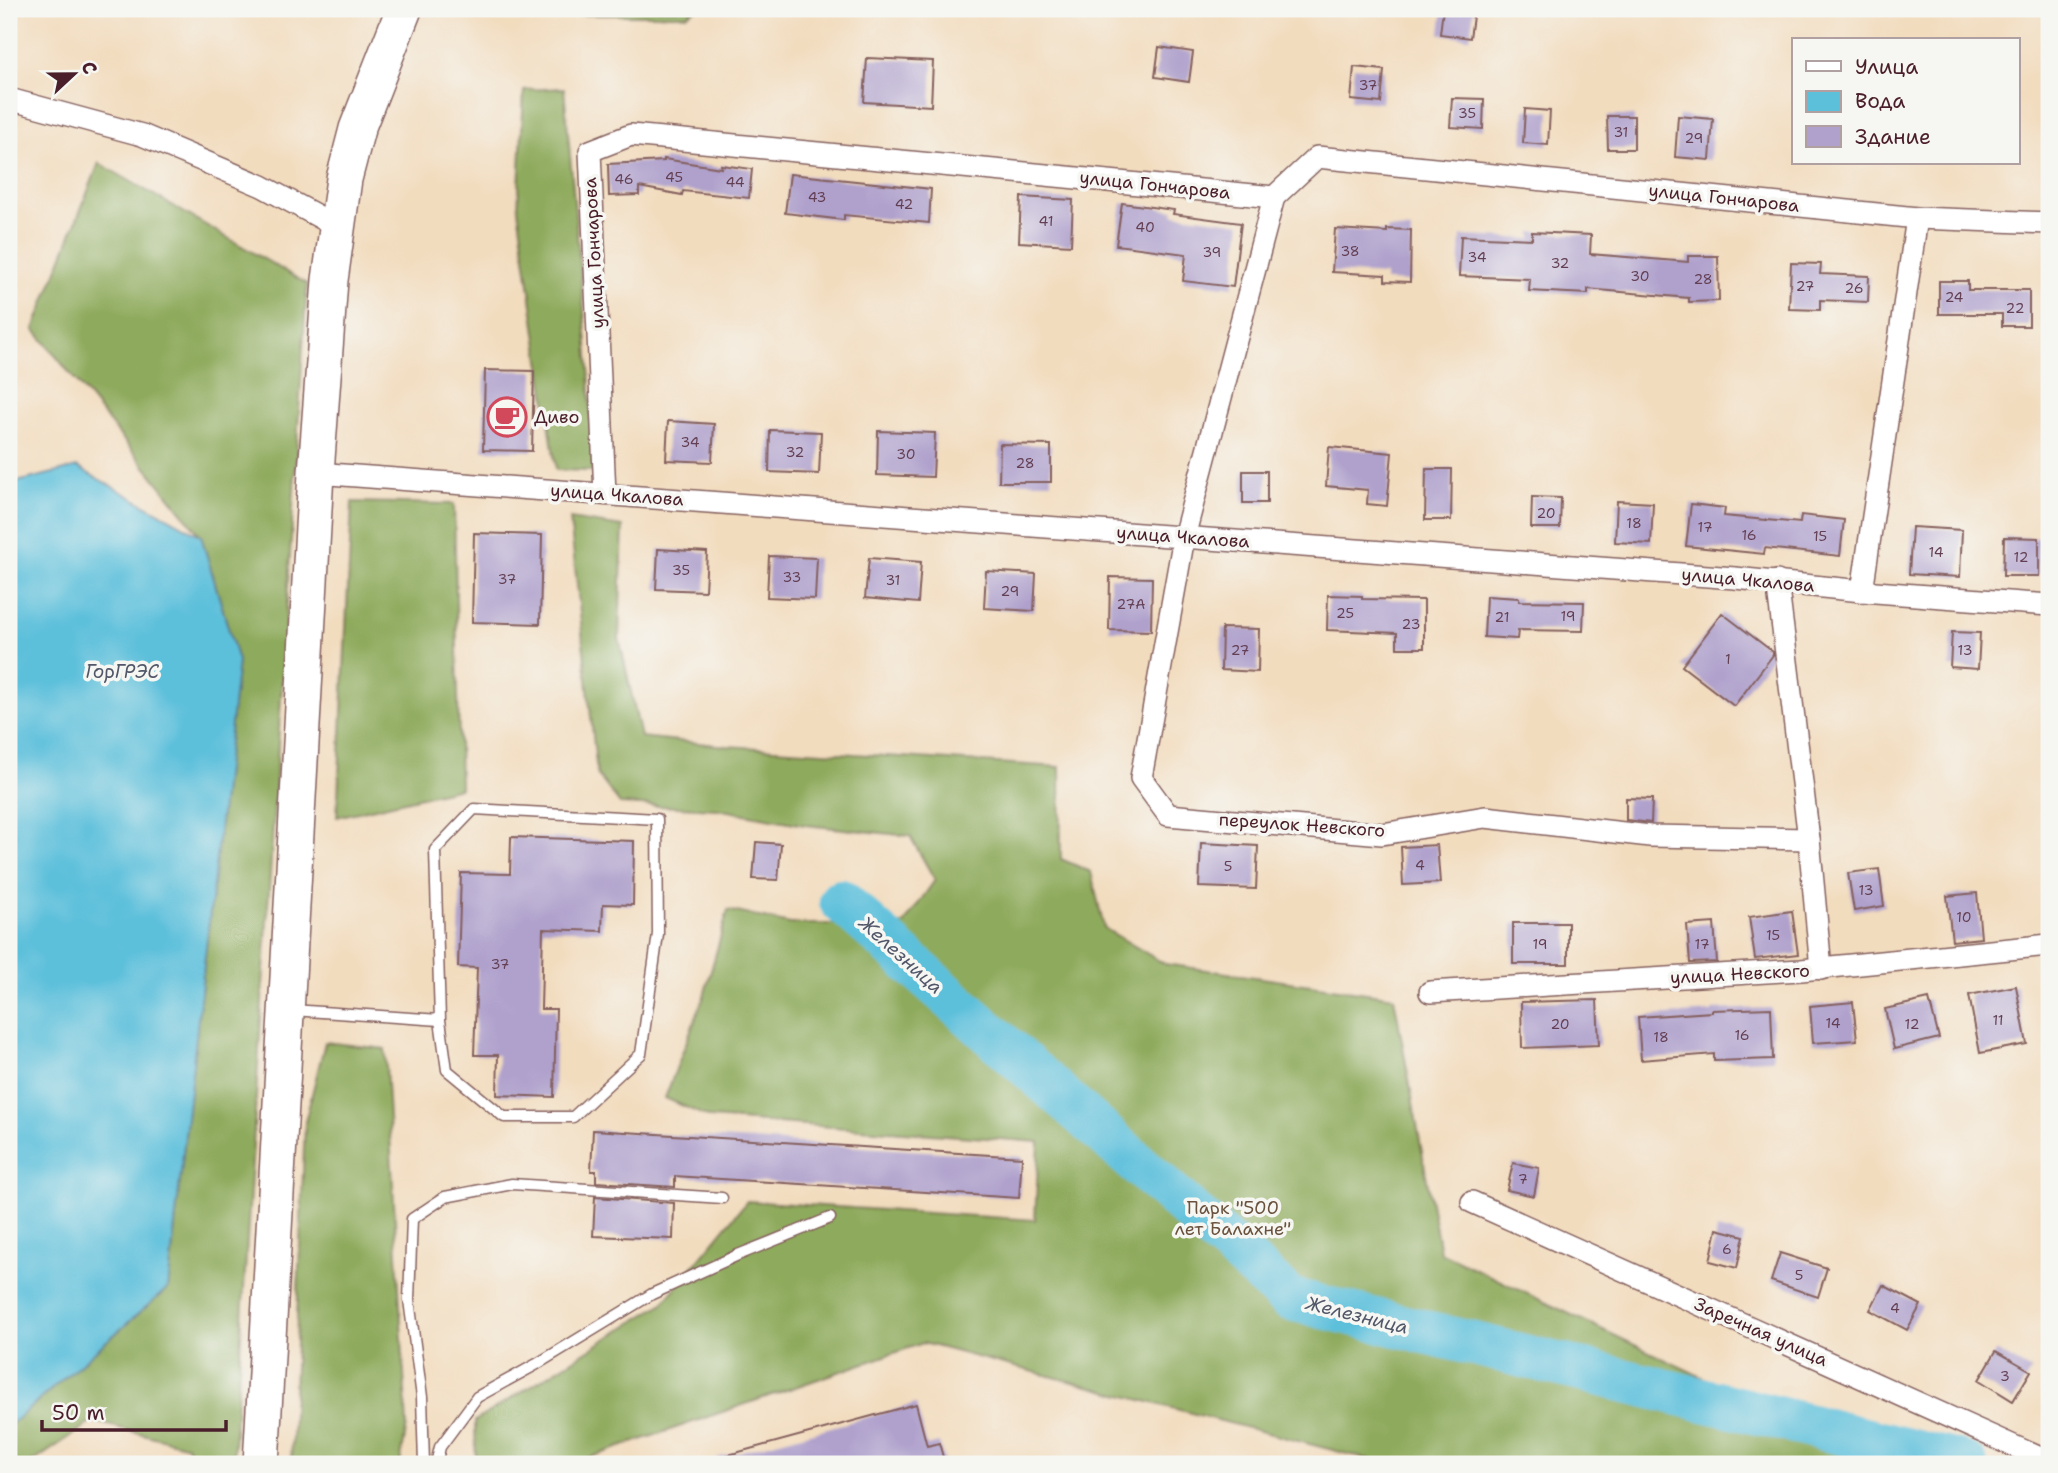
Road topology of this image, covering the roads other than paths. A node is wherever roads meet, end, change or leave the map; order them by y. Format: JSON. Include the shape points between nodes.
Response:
{"nodes":[{"id":1,"x":404,"y":9,"type":"edge"},
{"id":2,"x":9,"y":99,"type":"edge"},
{"id":3,"x":1274,"y":197,"type":"junction"},
{"id":4,"x":1917,"y":218,"type":"junction"},
{"id":5,"x":2049,"y":223,"type":"edge"},
{"id":6,"x":336,"y":226,"type":"junction"},
{"id":7,"x":316,"y":473,"type":"junction"},
{"id":8,"x":605,"y":494,"type":"junction"},
{"id":9,"x":1184,"y":537,"type":"junction"},
{"id":10,"x":1776,"y":581,"type":"junction"},
{"id":11,"x":1862,"y":591,"type":"junction"},
{"id":12,"x":2049,"y":606,"type":"edge"},
{"id":13,"x":1809,"y":839,"type":"junction"},
{"id":14,"x":2049,"y":945,"type":"edge"},
{"id":15,"x":1821,"y":969,"type":"junction"},
{"id":16,"x":1430,"y":992,"type":"dead end"},
{"id":17,"x":286,"y":1010,"type":"junction"},
{"id":18,"x":440,"y":1020,"type":"junction"},
{"id":19,"x":722,"y":1198,"type":"dead end"},
{"id":20,"x":1472,"y":1202,"type":"dead end"},
{"id":21,"x":830,"y":1219,"type":"dead end"},
{"id":22,"x":2049,"y":1462,"type":"edge"},
{"id":23,"x":261,"y":1464,"type":"edge"},
{"id":24,"x":424,"y":1464,"type":"edge"},
{"id":25,"x":436,"y":1464,"type":"edge"}],
"edges":[{"from":1,"to":6,"type":"main road","via":[[357,129]]},
{"from":2,"to":6,"type":"street","via":[[142,135],[262,186]]},
{"from":3,"to":4,"type":"street","name":"улица Гончарова","via":[[1317,157]]},
{"from":3,"to":8,"type":"street","name":"улица Гончарова","via":[[631,135],[590,151]]},
{"from":3,"to":9,"type":"street","name":"переулок Невского"},
{"from":4,"to":5,"type":"street","name":"улица Гончарова"},
{"from":4,"to":11,"type":"street"},
{"from":6,"to":7,"type":"main road"},
{"from":7,"to":8,"type":"street","name":"улица Чкалова"},
{"from":7,"to":17,"type":"main road"},
{"from":8,"to":9,"type":"street","name":"улица Чкалова"},
{"from":9,"to":10,"type":"street","name":"улица Чкалова"},
{"from":9,"to":13,"type":"street","name":"переулок Невского","via":[[1141,778],[1168,815],[1382,834],[1485,817],[1650,836]]},
{"from":10,"to":11,"type":"street","name":"улица Чкалова"},
{"from":10,"to":13,"type":"street"},
{"from":11,"to":12,"type":"street","name":"улица Чкалова"},
{"from":13,"to":15,"type":"street"},
{"from":14,"to":15,"type":"street","name":"улица Невского"},
{"from":15,"to":16,"type":"street","name":"улица Невского"},
{"from":17,"to":18,"type":"lane"},
{"from":17,"to":23,"type":"main road"},
{"from":18,"to":18,"type":"lane","via":[[447,1070],[504,1116],[573,1116],[641,1054],[658,934],[657,819],[474,809],[436,850]]},
{"from":19,"to":24,"type":"lane","via":[[512,1184],[444,1197],[412,1219],[409,1300],[422,1397]]},
{"from":20,"to":22,"type":"street","name":"Заречная улица"},
{"from":21,"to":25,"type":"lane","via":[[652,1294],[477,1397],[440,1447]]}]}
